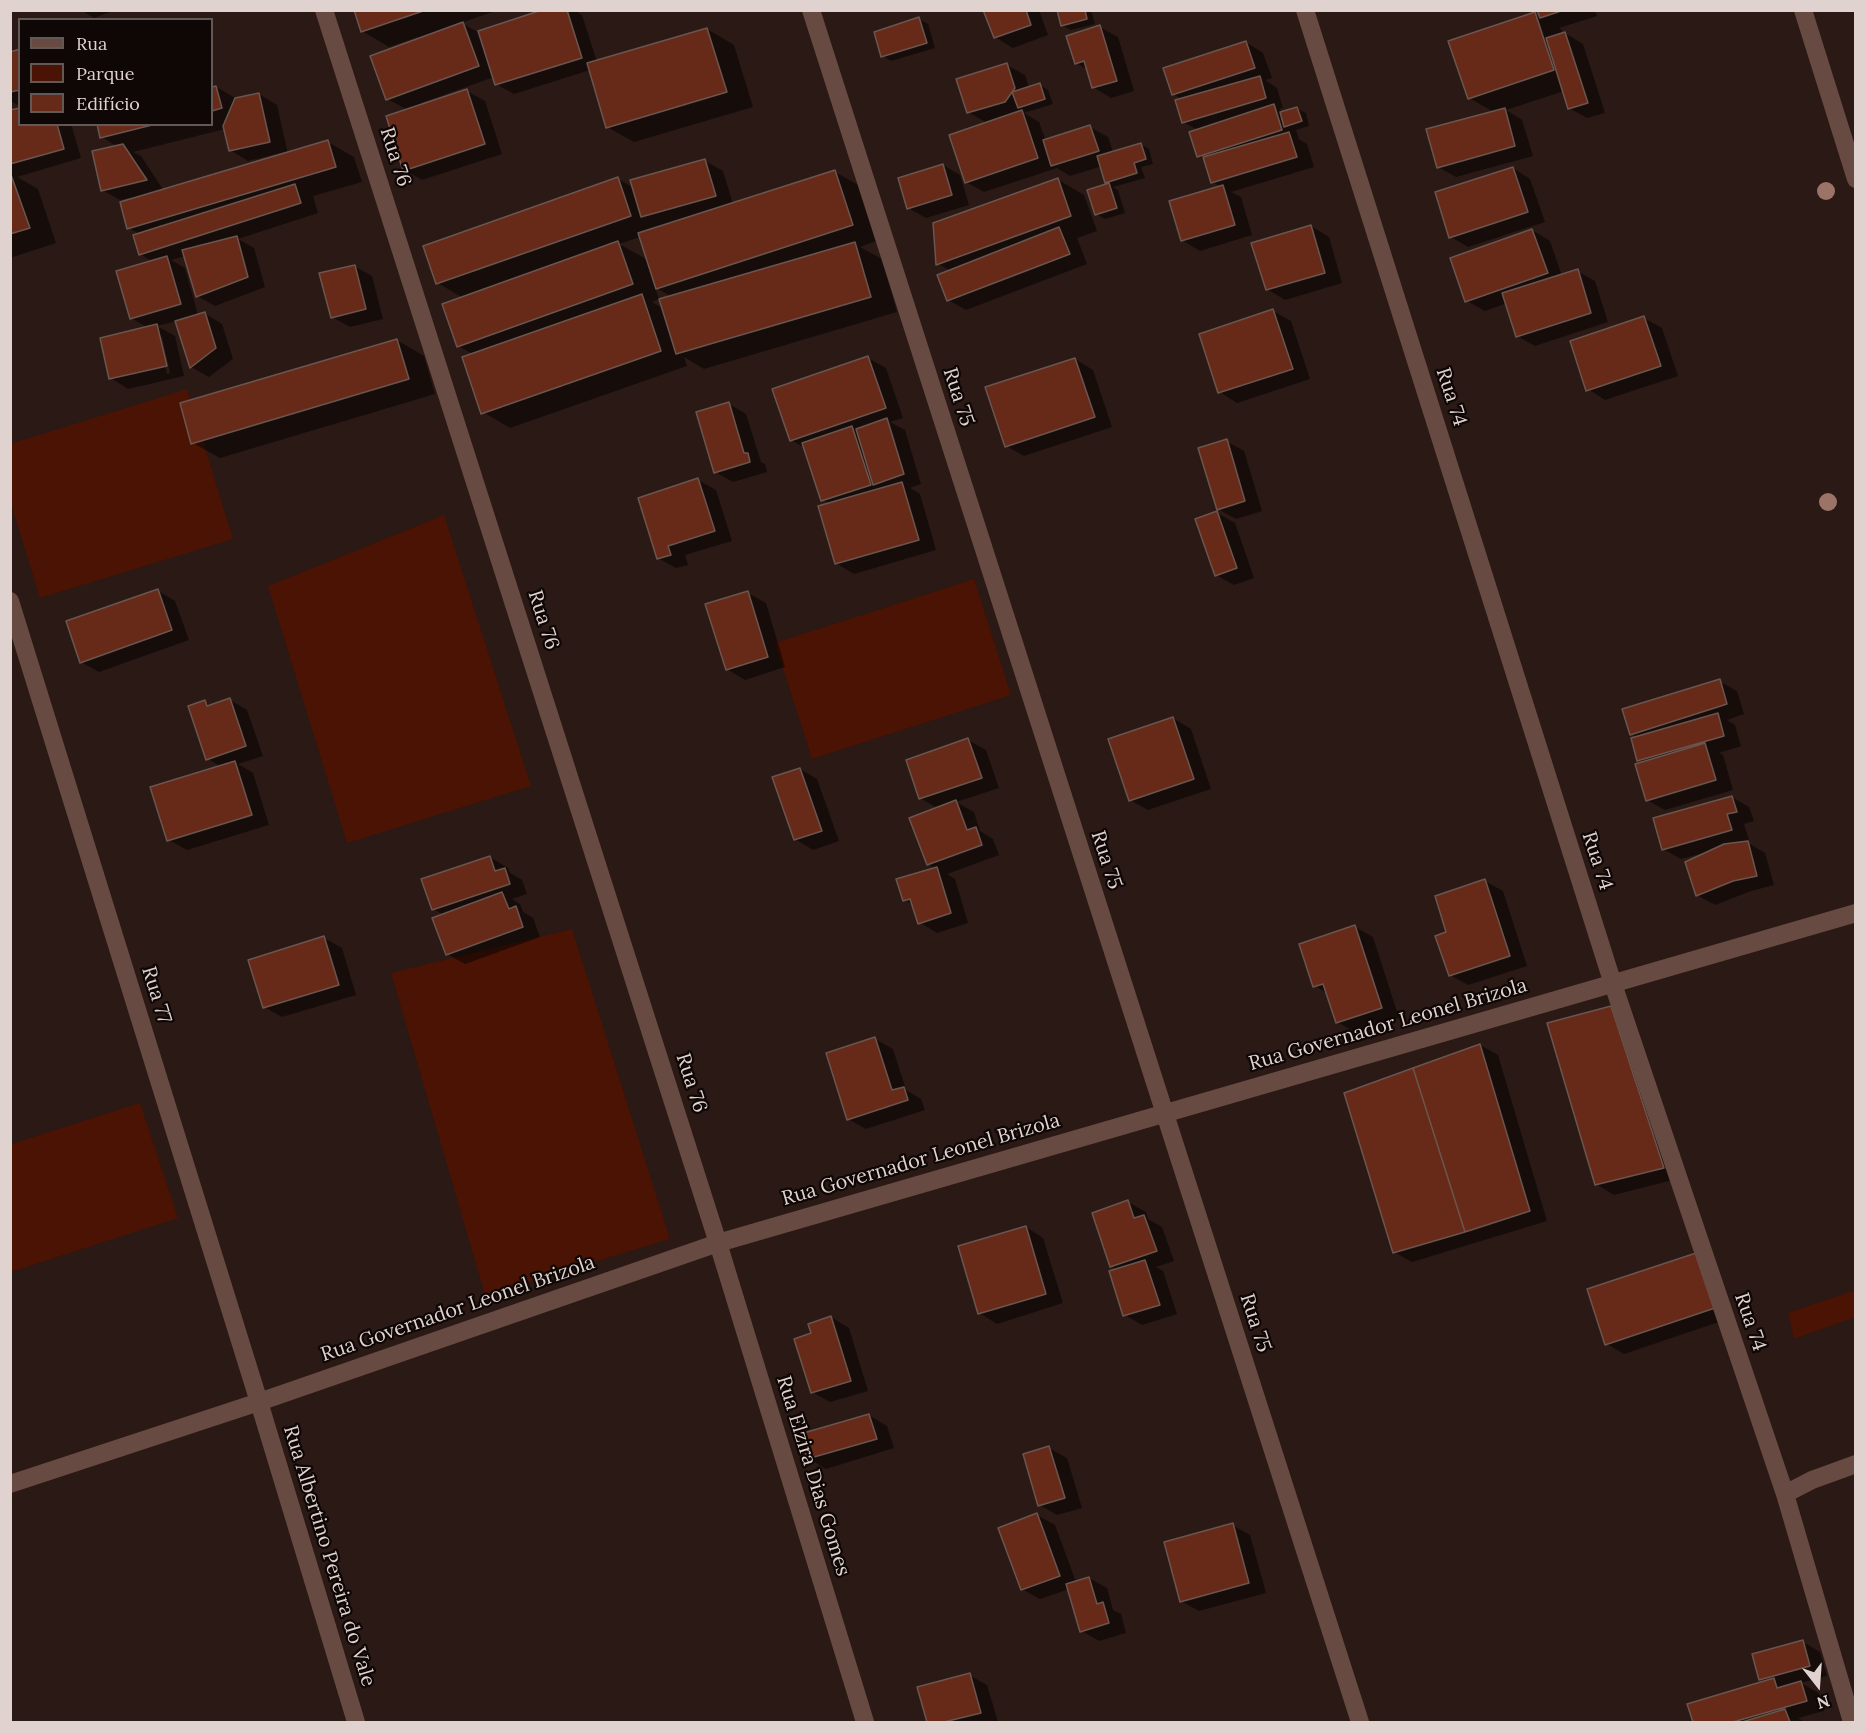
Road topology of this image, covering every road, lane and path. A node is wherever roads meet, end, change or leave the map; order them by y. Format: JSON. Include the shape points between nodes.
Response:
{"nodes":[{"id":1,"x":324,"y":10,"type":"edge"},
{"id":2,"x":811,"y":10,"type":"edge"},
{"id":3,"x":1305,"y":10,"type":"edge"},
{"id":4,"x":1803,"y":10,"type":"edge"},
{"id":5,"x":1856,"y":179,"type":"edge"},
{"id":6,"x":10,"y":601,"type":"edge"},
{"id":7,"x":1856,"y":913,"type":"edge"},
{"id":8,"x":1613,"y":984,"type":"junction"},
{"id":9,"x":1163,"y":1113,"type":"junction"},
{"id":10,"x":718,"y":1243,"type":"junction"},
{"id":11,"x":259,"y":1402,"type":"junction"},
{"id":12,"x":1856,"y":1464,"type":"edge"},
{"id":13,"x":10,"y":1484,"type":"edge"},
{"id":14,"x":1785,"y":1494,"type":"junction"},
{"id":15,"x":356,"y":1722,"type":"edge"},
{"id":16,"x":865,"y":1722,"type":"edge"},
{"id":17,"x":1360,"y":1722,"type":"edge"},
{"id":18,"x":1852,"y":1722,"type":"edge"}],
"edges":[{"from":1,"to":10,"type":"street","name":"Rua 76"},
{"from":2,"to":9,"type":"street","name":"Rua 75"},
{"from":3,"to":8,"type":"street","name":"Rua 74"},
{"from":4,"to":5,"type":"street"},
{"from":6,"to":11,"type":"street","name":"Rua 77"},
{"from":7,"to":8,"type":"street","name":"Rua Governador Leonel Brizola"},
{"from":8,"to":9,"type":"street","name":"Rua Governador Leonel Brizola"},
{"from":8,"to":14,"type":"street","name":"Rua 74"},
{"from":9,"to":10,"type":"street","name":"Rua Governador Leonel Brizola"},
{"from":9,"to":17,"type":"street","name":"Rua 75"},
{"from":10,"to":11,"type":"street","name":"Rua Governador Leonel Brizola"},
{"from":10,"to":16,"type":"street","name":"Rua Elzira Dias Gomes"},
{"from":11,"to":13,"type":"street","name":"Rua Governador Leonel Brizola"},
{"from":11,"to":15,"type":"street","name":"Rua Albertino Pereira do Vale"},
{"from":12,"to":14,"type":"street"},
{"from":14,"to":18,"type":"street","name":"Rua 74"}]}
